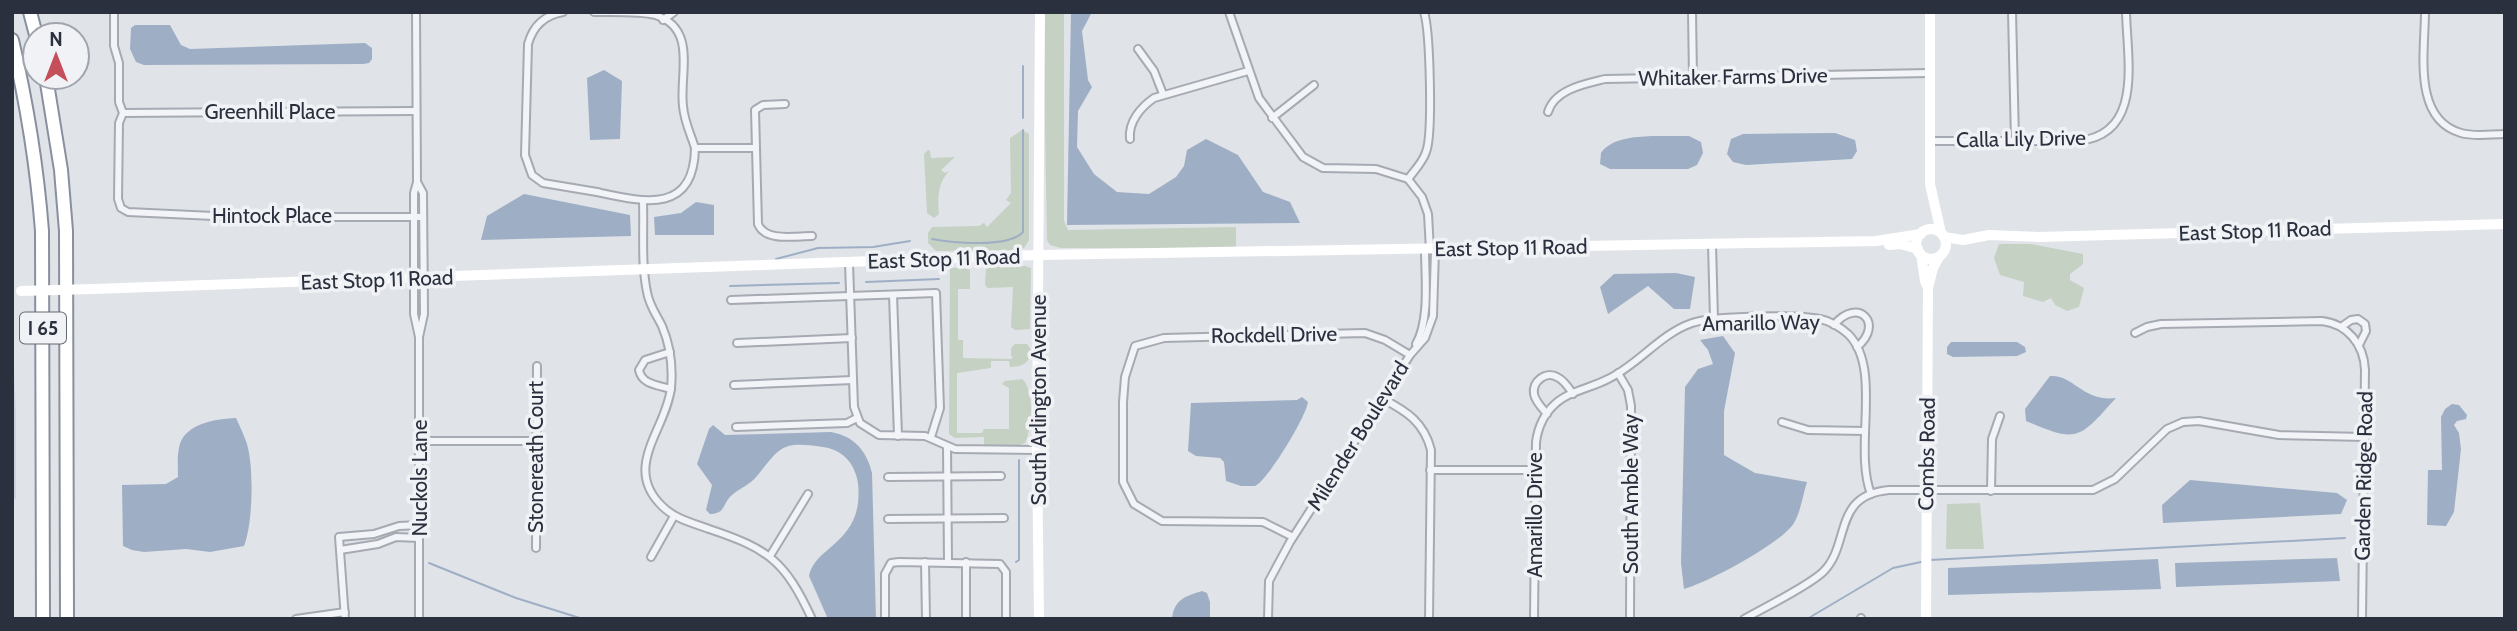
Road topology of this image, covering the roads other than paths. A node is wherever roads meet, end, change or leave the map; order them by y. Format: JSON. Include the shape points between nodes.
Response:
{"nodes":[{"id":1,"x":114,"y":12,"type":"edge"},
{"id":2,"x":416,"y":12,"type":"edge"},
{"id":3,"x":563,"y":12,"type":"edge"},
{"id":4,"x":594,"y":12,"type":"edge"},
{"id":5,"x":674,"y":12,"type":"edge"},
{"id":6,"x":1040,"y":12,"type":"edge"},
{"id":7,"x":1229,"y":12,"type":"edge"},
{"id":8,"x":1424,"y":12,"type":"edge"},
{"id":9,"x":1692,"y":12,"type":"edge"},
{"id":10,"x":1930,"y":12,"type":"edge"},
{"id":11,"x":2012,"y":12,"type":"edge"},
{"id":12,"x":2126,"y":12,"type":"edge"},
{"id":13,"x":2425,"y":12,"type":"edge"},
{"id":14,"x":663,"y":20,"type":"junction"},
{"id":15,"x":12,"y":40,"type":"edge"},
{"id":16,"x":1138,"y":50,"type":"dead end"},
{"id":17,"x":1248,"y":71,"type":"junction"},
{"id":18,"x":1930,"y":73,"type":"junction"},
{"id":19,"x":1693,"y":78,"type":"junction"},
{"id":20,"x":1314,"y":85,"type":"dead end"},
{"id":21,"x":48,"y":91,"type":"edge"},
{"id":22,"x":1163,"y":94,"type":"junction"},
{"id":23,"x":785,"y":104,"type":"dead end"},
{"id":24,"x":416,"y":111,"type":"junction"},
{"id":25,"x":1548,"y":112,"type":"dead end"},
{"id":26,"x":123,"y":113,"type":"junction"},
{"id":27,"x":1272,"y":118,"type":"junction"},
{"id":28,"x":2505,"y":134,"type":"edge"},
{"id":29,"x":1130,"y":139,"type":"dead end"},
{"id":30,"x":2015,"y":140,"type":"junction"},
{"id":31,"x":1930,"y":141,"type":"junction"},
{"id":32,"x":695,"y":148,"type":"junction"},
{"id":33,"x":755,"y":148,"type":"junction"},
{"id":34,"x":1408,"y":179,"type":"junction"},
{"id":35,"x":417,"y":182,"type":"junction"},
{"id":36,"x":1930,"y":184,"type":"junction"},
{"id":37,"x":643,"y":202,"type":"junction"},
{"id":38,"x":414,"y":217,"type":"junction"},
{"id":39,"x":423,"y":217,"type":"junction"},
{"id":40,"x":2505,"y":225,"type":"edge"},
{"id":41,"x":1922,"y":233,"type":"junction"},
{"id":42,"x":1943,"y":235,"type":"junction"},
{"id":43,"x":811,"y":236,"type":"dead end"},
{"id":44,"x":2006,"y":237,"type":"junction"},
{"id":45,"x":1876,"y":241,"type":"junction"},
{"id":46,"x":1712,"y":244,"type":"junction"},
{"id":47,"x":1430,"y":250,"type":"junction"},
{"id":48,"x":1920,"y":252,"type":"junction"},
{"id":49,"x":1941,"y":254,"type":"junction"},
{"id":50,"x":1039,"y":256,"type":"junction"},
{"id":51,"x":849,"y":264,"type":"junction"},
{"id":52,"x":645,"y":270,"type":"junction"},
{"id":53,"x":418,"y":279,"type":"junction"},
{"id":54,"x":1928,"y":288,"type":"junction"},
{"id":55,"x":17,"y":291,"type":"edge"},
{"id":56,"x":893,"y":295,"type":"junction"},
{"id":57,"x":850,"y":296,"type":"junction"},
{"id":58,"x":732,"y":300,"type":"dead end"},
{"id":59,"x":1714,"y":319,"type":"junction"},
{"id":60,"x":1834,"y":325,"type":"junction"},
{"id":61,"x":2341,"y":327,"type":"junction"},
{"id":62,"x":2135,"y":333,"type":"dead end"},
{"id":63,"x":852,"y":338,"type":"junction"},
{"id":64,"x":737,"y":343,"type":"dead end"},
{"id":65,"x":2359,"y":345,"type":"junction"},
{"id":66,"x":1857,"y":347,"type":"junction"},
{"id":67,"x":670,"y":352,"type":"junction"},
{"id":68,"x":1410,"y":355,"type":"junction"},
{"id":69,"x":537,"y":366,"type":"dead end"},
{"id":70,"x":1618,"y":373,"type":"junction"},
{"id":71,"x":853,"y":380,"type":"junction"},
{"id":72,"x":734,"y":385,"type":"dead end"},
{"id":73,"x":671,"y":389,"type":"junction"},
{"id":74,"x":1573,"y":394,"type":"junction"},
{"id":75,"x":1382,"y":399,"type":"junction"},
{"id":76,"x":1547,"y":414,"type":"junction"},
{"id":77,"x":2000,"y":416,"type":"dead end"},
{"id":78,"x":857,"y":418,"type":"junction"},
{"id":79,"x":1782,"y":422,"type":"dead end"},
{"id":80,"x":736,"y":427,"type":"dead end"},
{"id":81,"x":1865,"y":431,"type":"junction"},
{"id":82,"x":898,"y":436,"type":"junction"},
{"id":83,"x":931,"y":437,"type":"junction"},
{"id":84,"x":2365,"y":437,"type":"junction"},
{"id":85,"x":419,"y":441,"type":"junction"},
{"id":86,"x":537,"y":441,"type":"junction"},
{"id":87,"x":947,"y":447,"type":"junction"},
{"id":88,"x":1037,"y":450,"type":"junction"},
{"id":89,"x":1430,"y":470,"type":"junction"},
{"id":90,"x":1535,"y":470,"type":"junction"},
{"id":91,"x":888,"y":477,"type":"dead end"},
{"id":92,"x":947,"y":477,"type":"junction"},
{"id":93,"x":1001,"y":477,"type":"dead end"},
{"id":94,"x":1927,"y":491,"type":"junction"},
{"id":95,"x":1991,"y":491,"type":"junction"},
{"id":96,"x":808,"y":494,"type":"dead end"},
{"id":97,"x":1871,"y":494,"type":"junction"},
{"id":98,"x":674,"y":516,"type":"junction"},
{"id":99,"x":947,"y":518,"type":"junction"},
{"id":100,"x":1004,"y":518,"type":"dead end"},
{"id":101,"x":888,"y":519,"type":"dead end"},
{"id":102,"x":419,"y":526,"type":"junction"},
{"id":103,"x":1293,"y":537,"type":"junction"},
{"id":104,"x":419,"y":538,"type":"junction"},
{"id":105,"x":536,"y":548,"type":"dead end"},
{"id":106,"x":340,"y":550,"type":"junction"},
{"id":107,"x":770,"y":556,"type":"junction"},
{"id":108,"x":651,"y":557,"type":"dead end"},
{"id":109,"x":925,"y":562,"type":"junction"},
{"id":110,"x":948,"y":562,"type":"junction"},
{"id":111,"x":966,"y":562,"type":"junction"},
{"id":112,"x":345,"y":615,"type":"edge"},
{"id":113,"x":44,"y":619,"type":"edge"},
{"id":114,"x":67,"y":619,"type":"edge"},
{"id":115,"x":296,"y":619,"type":"edge"},
{"id":116,"x":419,"y":619,"type":"edge"},
{"id":117,"x":812,"y":619,"type":"edge"},
{"id":118,"x":885,"y":619,"type":"edge"},
{"id":119,"x":926,"y":619,"type":"edge"},
{"id":120,"x":966,"y":619,"type":"edge"},
{"id":121,"x":1006,"y":619,"type":"edge"},
{"id":122,"x":1039,"y":619,"type":"edge"},
{"id":123,"x":1268,"y":619,"type":"edge"},
{"id":124,"x":1429,"y":619,"type":"edge"},
{"id":125,"x":1534,"y":619,"type":"edge"},
{"id":126,"x":1630,"y":619,"type":"edge"},
{"id":127,"x":1744,"y":619,"type":"edge"},
{"id":128,"x":1926,"y":619,"type":"edge"},
{"id":129,"x":2362,"y":619,"type":"edge"}],
"edges":[{"from":1,"to":26,"type":"street"},
{"from":2,"to":24,"type":"street"},
{"from":3,"to":37,"type":"street","via":[[532,30],[528,44],[525,155],[532,175],[543,184]]},
{"from":4,"to":14,"type":"street","via":[[655,15]]},
{"from":5,"to":14,"type":"street"},
{"from":6,"to":50,"type":"main road","name":"South Arlington Avenue"},
{"from":7,"to":17,"type":"street"},
{"from":8,"to":34,"type":"street","via":[[1430,130],[1427,152]]},
{"from":9,"to":19,"type":"street"},
{"from":10,"to":18,"type":"main road"},
{"from":11,"to":30,"type":"street"},
{"from":12,"to":30,"type":"street","name":"Calla Lily Drive","via":[[2128,96],[2123,113],[2110,129],[2085,140]]},
{"from":13,"to":28,"type":"street","via":[[2425,90],[2433,112],[2462,133]]},
{"from":14,"to":32,"type":"street","via":[[673,26],[685,53],[682,103]]},
{"from":15,"to":113,"type":"highway","number":"I 65","via":[[32,134],[42,231]]},
{"from":16,"to":22,"type":"street","via":[[1154,71]]},
{"from":17,"to":22,"type":"street"},
{"from":17,"to":27,"type":"street"},
{"from":18,"to":19,"type":"street","name":"Whitaker Farms Drive"},
{"from":18,"to":31,"type":"main road"},
{"from":19,"to":25,"type":"street","name":"Whitaker Farms Drive","via":[[1605,79],[1563,93]]},
{"from":20,"to":27,"type":"street"},
{"from":21,"to":114,"type":"highway","number":"I 65","via":[[66,231]]},
{"from":22,"to":29,"type":"street","via":[[1140,111]]},
{"from":23,"to":33,"type":"street","via":[[755,110]]},
{"from":24,"to":26,"type":"street","name":"Greenhill Place"},
{"from":24,"to":35,"type":"street"},
{"from":26,"to":38,"type":"street","name":"Hintock Place","via":[[118,199],[128,212]]},
{"from":27,"to":34,"type":"street","via":[[1303,157],[1317,166],[1376,169]]},
{"from":30,"to":31,"type":"street","name":"Calla Lily Drive"},
{"from":31,"to":36,"type":"main road"},
{"from":32,"to":33,"type":"street"},
{"from":32,"to":37,"type":"street","via":[[693,170],[679,192]]},
{"from":33,"to":43,"type":"street","via":[[759,228],[773,236]]},
{"from":34,"to":47,"type":"street","name":"Milender Boulevard","via":[[1428,214]]},
{"from":35,"to":38,"type":"street"},
{"from":35,"to":39,"type":"street","via":[[423,193]]},
{"from":36,"to":41,"type":"main road","via":[[1929,215]]},
{"from":36,"to":42,"type":"main road"},
{"from":37,"to":52,"type":"street"},
{"from":38,"to":39,"type":"street","name":"Hintock Place"},
{"from":38,"to":53,"type":"street"},
{"from":39,"to":53,"type":"street"},
{"from":40,"to":44,"type":"main road","name":"East Stop 11 Road"},
{"from":41,"to":42,"type":"main road","via":[[1934,230]]},
{"from":41,"to":45,"type":"main road","name":"East Stop 11 Road"},
{"from":41,"to":48,"type":"main road","via":[[1917,241]]},
{"from":42,"to":44,"type":"main road","name":"East Stop 11 Road","via":[[1963,240]]},
{"from":42,"to":49,"type":"main road","via":[[1946,244]]},
{"from":44,"to":49,"type":"main road","name":"East Stop 11 Road"},
{"from":45,"to":46,"type":"main road","name":"East Stop 11 Road"},
{"from":45,"to":48,"type":"main road","name":"East Stop 11 Road"},
{"from":46,"to":47,"type":"main road","name":"East Stop 11 Road"},
{"from":46,"to":59,"type":"street"},
{"from":47,"to":50,"type":"main road","name":"East Stop 11 Road"},
{"from":47,"to":68,"type":"street","name":"Milender Boulevard","via":[[1423,324]]},
{"from":48,"to":49,"type":"main road","via":[[1931,258]]},
{"from":48,"to":54,"type":"main road","name":"Combs Road"},
{"from":49,"to":54,"type":"main road","name":"Combs Road"},
{"from":50,"to":51,"type":"main road","name":"East Stop 11 Road"},
{"from":50,"to":88,"type":"main road","name":"South Arlington Avenue"},
{"from":51,"to":52,"type":"main road","name":"East Stop 11 Road"},
{"from":51,"to":57,"type":"street"},
{"from":52,"to":53,"type":"main road","name":"East Stop 11 Road"},
{"from":52,"to":67,"type":"street","via":[[647,295]]},
{"from":53,"to":55,"type":"main road","name":"East Stop 11 Road","bridge":true},
{"from":53,"to":85,"type":"street","name":"Nuckols Lane","via":[[414,314],[419,337]]},
{"from":54,"to":94,"type":"main road","name":"Combs Road"},
{"from":56,"to":57,"type":"street"},
{"from":56,"to":82,"type":"street"},
{"from":56,"to":83,"type":"street","via":[[936,293],[940,408]]},
{"from":57,"to":58,"type":"street"},
{"from":57,"to":63,"type":"street"},
{"from":59,"to":60,"type":"street","name":"Amarillo Way","via":[[1813,318]]},
{"from":59,"to":70,"type":"street","name":"Amarillo Way","via":[[1682,328]]},
{"from":60,"to":66,"type":"street","name":"Amarillo Way"},
{"from":60,"to":66,"type":"street","name":"Amarillo Way","via":[[1850,312],[1867,319],[1869,334]]},
{"from":61,"to":62,"type":"street","via":[[2322,320],[2161,324]]},
{"from":61,"to":65,"type":"street","name":"Garden Ridge Road"},
{"from":61,"to":65,"type":"street","via":[[2358,319],[2365,324]]},
{"from":63,"to":64,"type":"street"},
{"from":63,"to":71,"type":"street"},
{"from":65,"to":84,"type":"street","name":"Garden Ridge Road","via":[[2365,370]]},
{"from":66,"to":81,"type":"street","via":[[1865,371]]},
{"from":67,"to":73,"type":"street"},
{"from":67,"to":73,"type":"street","via":[[645,360],[639,370],[647,383]]},
{"from":68,"to":75,"type":"street","name":"Milender Boulevard"},
{"from":68,"to":103,"type":"street","name":"Rockdell Drive","via":[[1365,333],[1164,338],[1135,346],[1124,386],[1123,482],[1134,504],[1162,521],[1263,522]]},
{"from":69,"to":86,"type":"street","name":"Stonereath Court"},
{"from":70,"to":74,"type":"street","name":"Amarillo Way"},
{"from":70,"to":126,"type":"street","name":"South Amble Way","via":[[1631,402]]},
{"from":71,"to":72,"type":"street"},
{"from":71,"to":78,"type":"street"},
{"from":73,"to":98,"type":"street","via":[[645,468],[653,495]]},
{"from":74,"to":76,"type":"street"},
{"from":74,"to":76,"type":"street","via":[[1556,376],[1540,379],[1534,394]]},
{"from":75,"to":89,"type":"street","via":[[1419,423],[1431,450]]},
{"from":75,"to":103,"type":"street","name":"Milender Boulevard"},
{"from":76,"to":90,"type":"street","name":"Amarillo Drive","via":[[1536,437]]},
{"from":77,"to":95,"type":"street","via":[[1992,439]]},
{"from":78,"to":80,"type":"street","via":[[847,423]]},
{"from":78,"to":82,"type":"street","via":[[871,432]]},
{"from":79,"to":81,"type":"street","via":[[1808,430]]},
{"from":81,"to":97,"type":"street","via":[[1864,472]]},
{"from":82,"to":83,"type":"street"},
{"from":83,"to":87,"type":"street"},
{"from":84,"to":95,"type":"street","via":[[2279,435],[2190,421],[2167,429],[2115,479],[2097,489]]},
{"from":84,"to":129,"type":"street","name":"Garden Ridge Road"},
{"from":85,"to":86,"type":"street"},
{"from":85,"to":102,"type":"street","name":"Nuckols Lane"},
{"from":86,"to":105,"type":"street","name":"Stonereath Court"},
{"from":87,"to":88,"type":"street"},
{"from":87,"to":92,"type":"street"},
{"from":88,"to":122,"type":"main road","name":"South Arlington Avenue"},
{"from":89,"to":90,"type":"street"},
{"from":89,"to":124,"type":"street"},
{"from":90,"to":125,"type":"street","name":"Amarillo Drive"},
{"from":91,"to":92,"type":"street"},
{"from":92,"to":93,"type":"street"},
{"from":92,"to":99,"type":"street"},
{"from":94,"to":95,"type":"street"},
{"from":94,"to":97,"type":"street"},
{"from":94,"to":128,"type":"main road","name":"Combs Road"},
{"from":96,"to":107,"type":"street"},
{"from":97,"to":127,"type":"street","via":[[1852,510],[1822,573]]},
{"from":98,"to":107,"type":"street","via":[[750,543]]},
{"from":98,"to":108,"type":"street"},
{"from":99,"to":100,"type":"street"},
{"from":99,"to":101,"type":"street"},
{"from":99,"to":110,"type":"street"},
{"from":102,"to":104,"type":"street","name":"Nuckols Lane"},
{"from":102,"to":106,"type":"street","via":[[339,537]]},
{"from":103,"to":123,"type":"street","name":"Milender Boulevard","via":[[1269,581]]},
{"from":104,"to":106,"type":"street","via":[[396,537]]},
{"from":104,"to":116,"type":"street","name":"Nuckols Lane"},
{"from":106,"to":112,"type":"street"},
{"from":107,"to":117,"type":"street","via":[[793,582]]},
{"from":109,"to":110,"type":"street"},
{"from":109,"to":118,"type":"street","via":[[891,563],[885,574]]},
{"from":109,"to":119,"type":"street"},
{"from":110,"to":111,"type":"street"},
{"from":111,"to":120,"type":"street"},
{"from":111,"to":121,"type":"street","via":[[1003,566]]},
{"from":112,"to":115,"type":"street"}]}
